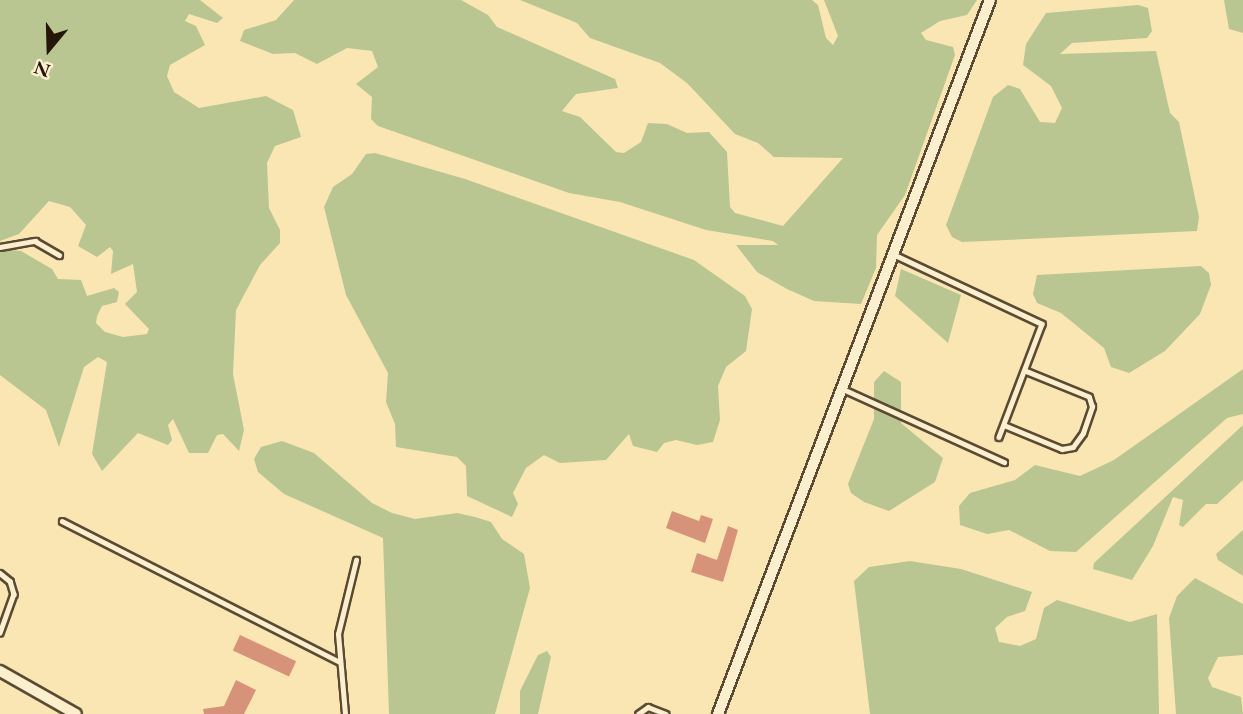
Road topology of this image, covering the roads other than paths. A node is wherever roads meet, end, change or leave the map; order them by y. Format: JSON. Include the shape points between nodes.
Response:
{"nodes":[{"id":1,"x":990,"y":0,"type":"edge"},
{"id":2,"x":0,"y":247,"type":"edge"},
{"id":3,"x":59,"y":255,"type":"dead end"},
{"id":4,"x":895,"y":256,"type":"junction"},
{"id":5,"x":1025,"y":371,"type":"junction"},
{"id":6,"x":843,"y":389,"type":"junction"},
{"id":7,"x":1003,"y":425,"type":"junction"},
{"id":8,"x":999,"y":436,"type":"dead end"},
{"id":9,"x":1004,"y":463,"type":"dead end"},
{"id":10,"x":62,"y":521,"type":"dead end"},
{"id":11,"x":356,"y":560,"type":"dead end"},
{"id":12,"x":0,"y":573,"type":"edge"},
{"id":13,"x":0,"y":633,"type":"edge"},
{"id":14,"x":340,"y":662,"type":"junction"},
{"id":15,"x":0,"y":671,"type":"edge"},
{"id":16,"x":76,"y":714,"type":"edge"},
{"id":17,"x":345,"y":714,"type":"edge"},
{"id":18,"x":638,"y":714,"type":"edge"},
{"id":19,"x":666,"y":714,"type":"edge"},
{"id":20,"x":718,"y":714,"type":"edge"}],
"edges":[{"from":1,"to":4,"type":"street"},
{"from":2,"to":3,"type":"lane","via":[[35,241]]},
{"from":4,"to":5,"type":"lane","via":[[1041,321]]},
{"from":4,"to":6,"type":"street"},
{"from":5,"to":7,"type":"lane"},
{"from":5,"to":7,"type":"lane","via":[[1089,397],[1092,407],[1083,433],[1073,447],[1062,449]]},
{"from":6,"to":9,"type":"lane"},
{"from":6,"to":20,"type":"street"},
{"from":7,"to":8,"type":"lane"},
{"from":10,"to":14,"type":"lane","via":[[214,594]]},
{"from":11,"to":14,"type":"lane","via":[[338,634]]},
{"from":12,"to":13,"type":"lane","via":[[10,581],[14,594]]},
{"from":14,"to":17,"type":"lane"},
{"from":15,"to":16,"type":"street"},
{"from":18,"to":19,"type":"lane","via":[[648,707]]}]}
